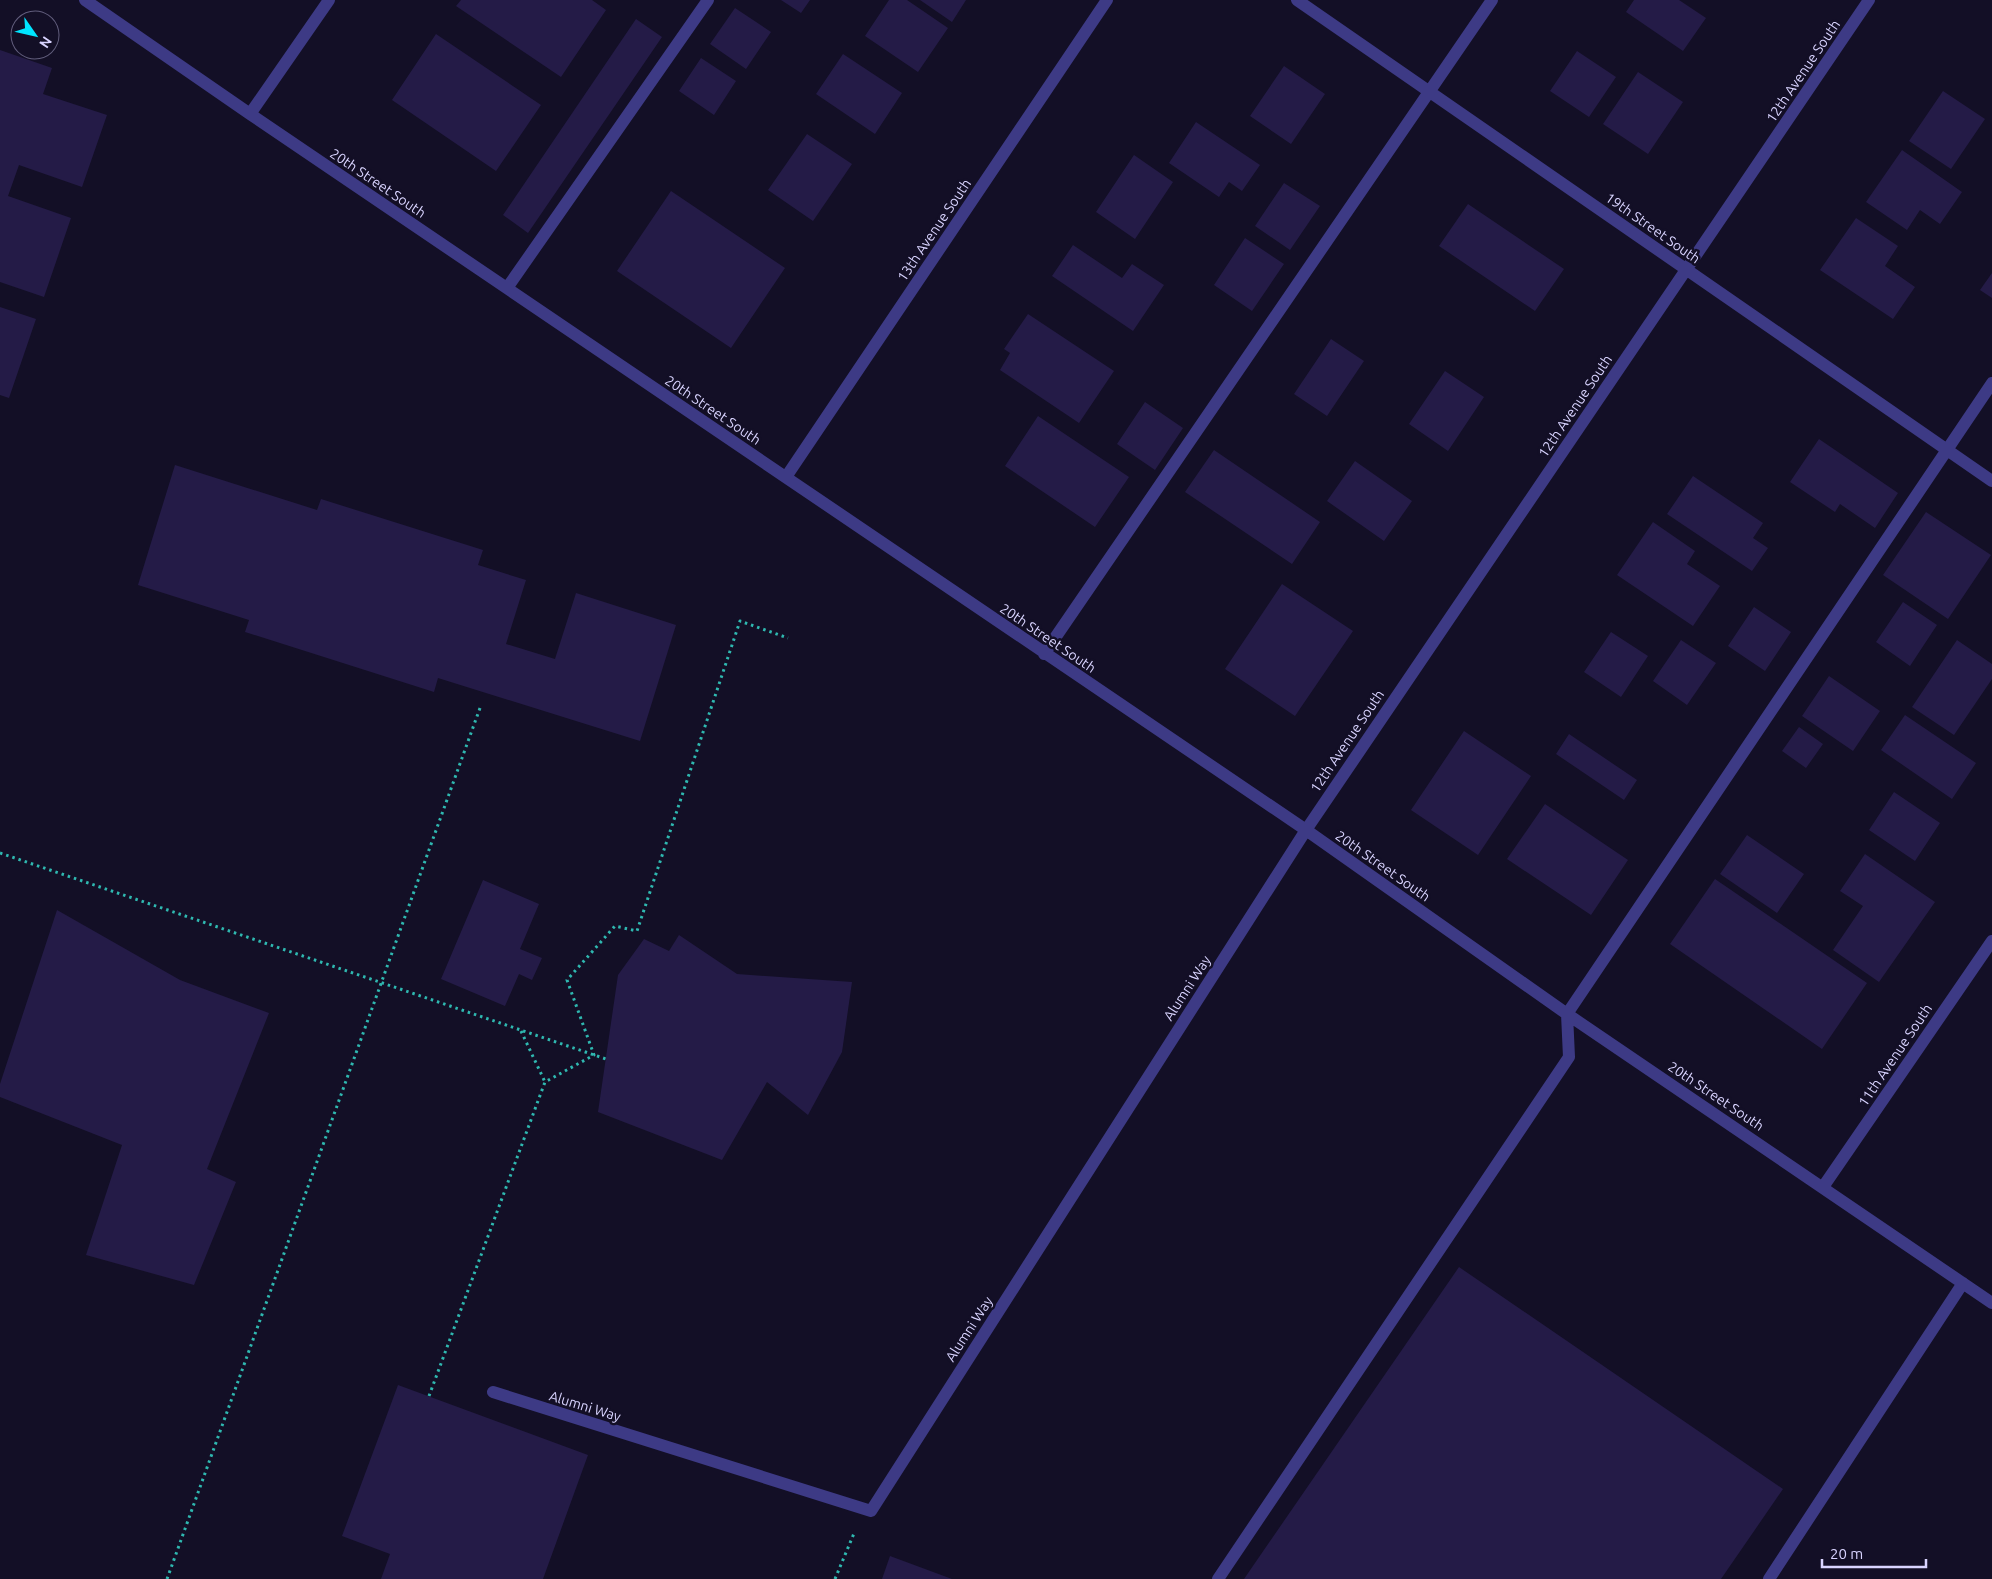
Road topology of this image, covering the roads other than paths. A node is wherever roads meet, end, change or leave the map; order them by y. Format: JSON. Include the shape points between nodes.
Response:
{"nodes":[{"id":1,"x":85,"y":0,"type":"edge"},
{"id":2,"x":329,"y":0,"type":"edge"},
{"id":3,"x":708,"y":0,"type":"edge"},
{"id":4,"x":1107,"y":0,"type":"edge"},
{"id":5,"x":1297,"y":0,"type":"edge"},
{"id":6,"x":1492,"y":0,"type":"edge"},
{"id":7,"x":1869,"y":0,"type":"edge"},
{"id":8,"x":1428,"y":93,"type":"junction"},
{"id":9,"x":250,"y":114,"type":"junction"},
{"id":10,"x":1686,"y":270,"type":"junction"},
{"id":11,"x":507,"y":288,"type":"junction"},
{"id":12,"x":1992,"y":383,"type":"edge"},
{"id":13,"x":1946,"y":450,"type":"junction"},
{"id":14,"x":786,"y":477,"type":"junction"},
{"id":15,"x":1992,"y":481,"type":"edge"},
{"id":16,"x":1044,"y":654,"type":"junction"},
{"id":17,"x":1306,"y":830,"type":"junction"},
{"id":18,"x":1992,"y":941,"type":"edge"},
{"id":19,"x":1567,"y":1014,"type":"junction"},
{"id":20,"x":1823,"y":1187,"type":"junction"},
{"id":21,"x":1962,"y":1283,"type":"junction"},
{"id":22,"x":1992,"y":1303,"type":"edge"},
{"id":23,"x":493,"y":1392,"type":"dead end"},
{"id":24,"x":1218,"y":1579,"type":"edge"},
{"id":25,"x":1770,"y":1579,"type":"edge"}],
"edges":[{"from":1,"to":9,"type":"street","name":"20th Street South"},
{"from":2,"to":9,"type":"street"},
{"from":3,"to":11,"type":"street"},
{"from":4,"to":14,"type":"street","name":"13th Avenue South"},
{"from":5,"to":8,"type":"street","name":"19th Street South"},
{"from":6,"to":8,"type":"street"},
{"from":7,"to":10,"type":"street","name":"12th Avenue South"},
{"from":8,"to":10,"type":"street","name":"19th Street South"},
{"from":8,"to":16,"type":"street"},
{"from":9,"to":11,"type":"street","name":"20th Street South"},
{"from":10,"to":13,"type":"street","name":"19th Street South"},
{"from":10,"to":17,"type":"street","name":"12th Avenue South"},
{"from":11,"to":14,"type":"street","name":"20th Street South"},
{"from":12,"to":13,"type":"street"},
{"from":13,"to":15,"type":"street","name":"19th Street South"},
{"from":13,"to":19,"type":"street"},
{"from":14,"to":16,"type":"street","name":"20th Street South"},
{"from":16,"to":17,"type":"street","name":"20th Street South"},
{"from":17,"to":19,"type":"street","name":"20th Street South"},
{"from":17,"to":23,"type":"street","name":"Alumni Way","via":[[871,1511]]},
{"from":18,"to":20,"type":"street","name":"11th Avenue South"},
{"from":19,"to":20,"type":"street","name":"20th Street South"},
{"from":19,"to":24,"type":"street","via":[[1568,1057]]},
{"from":20,"to":21,"type":"street","name":"20th Street South"},
{"from":21,"to":22,"type":"street","name":"20th Street South"},
{"from":21,"to":25,"type":"street"}]}
